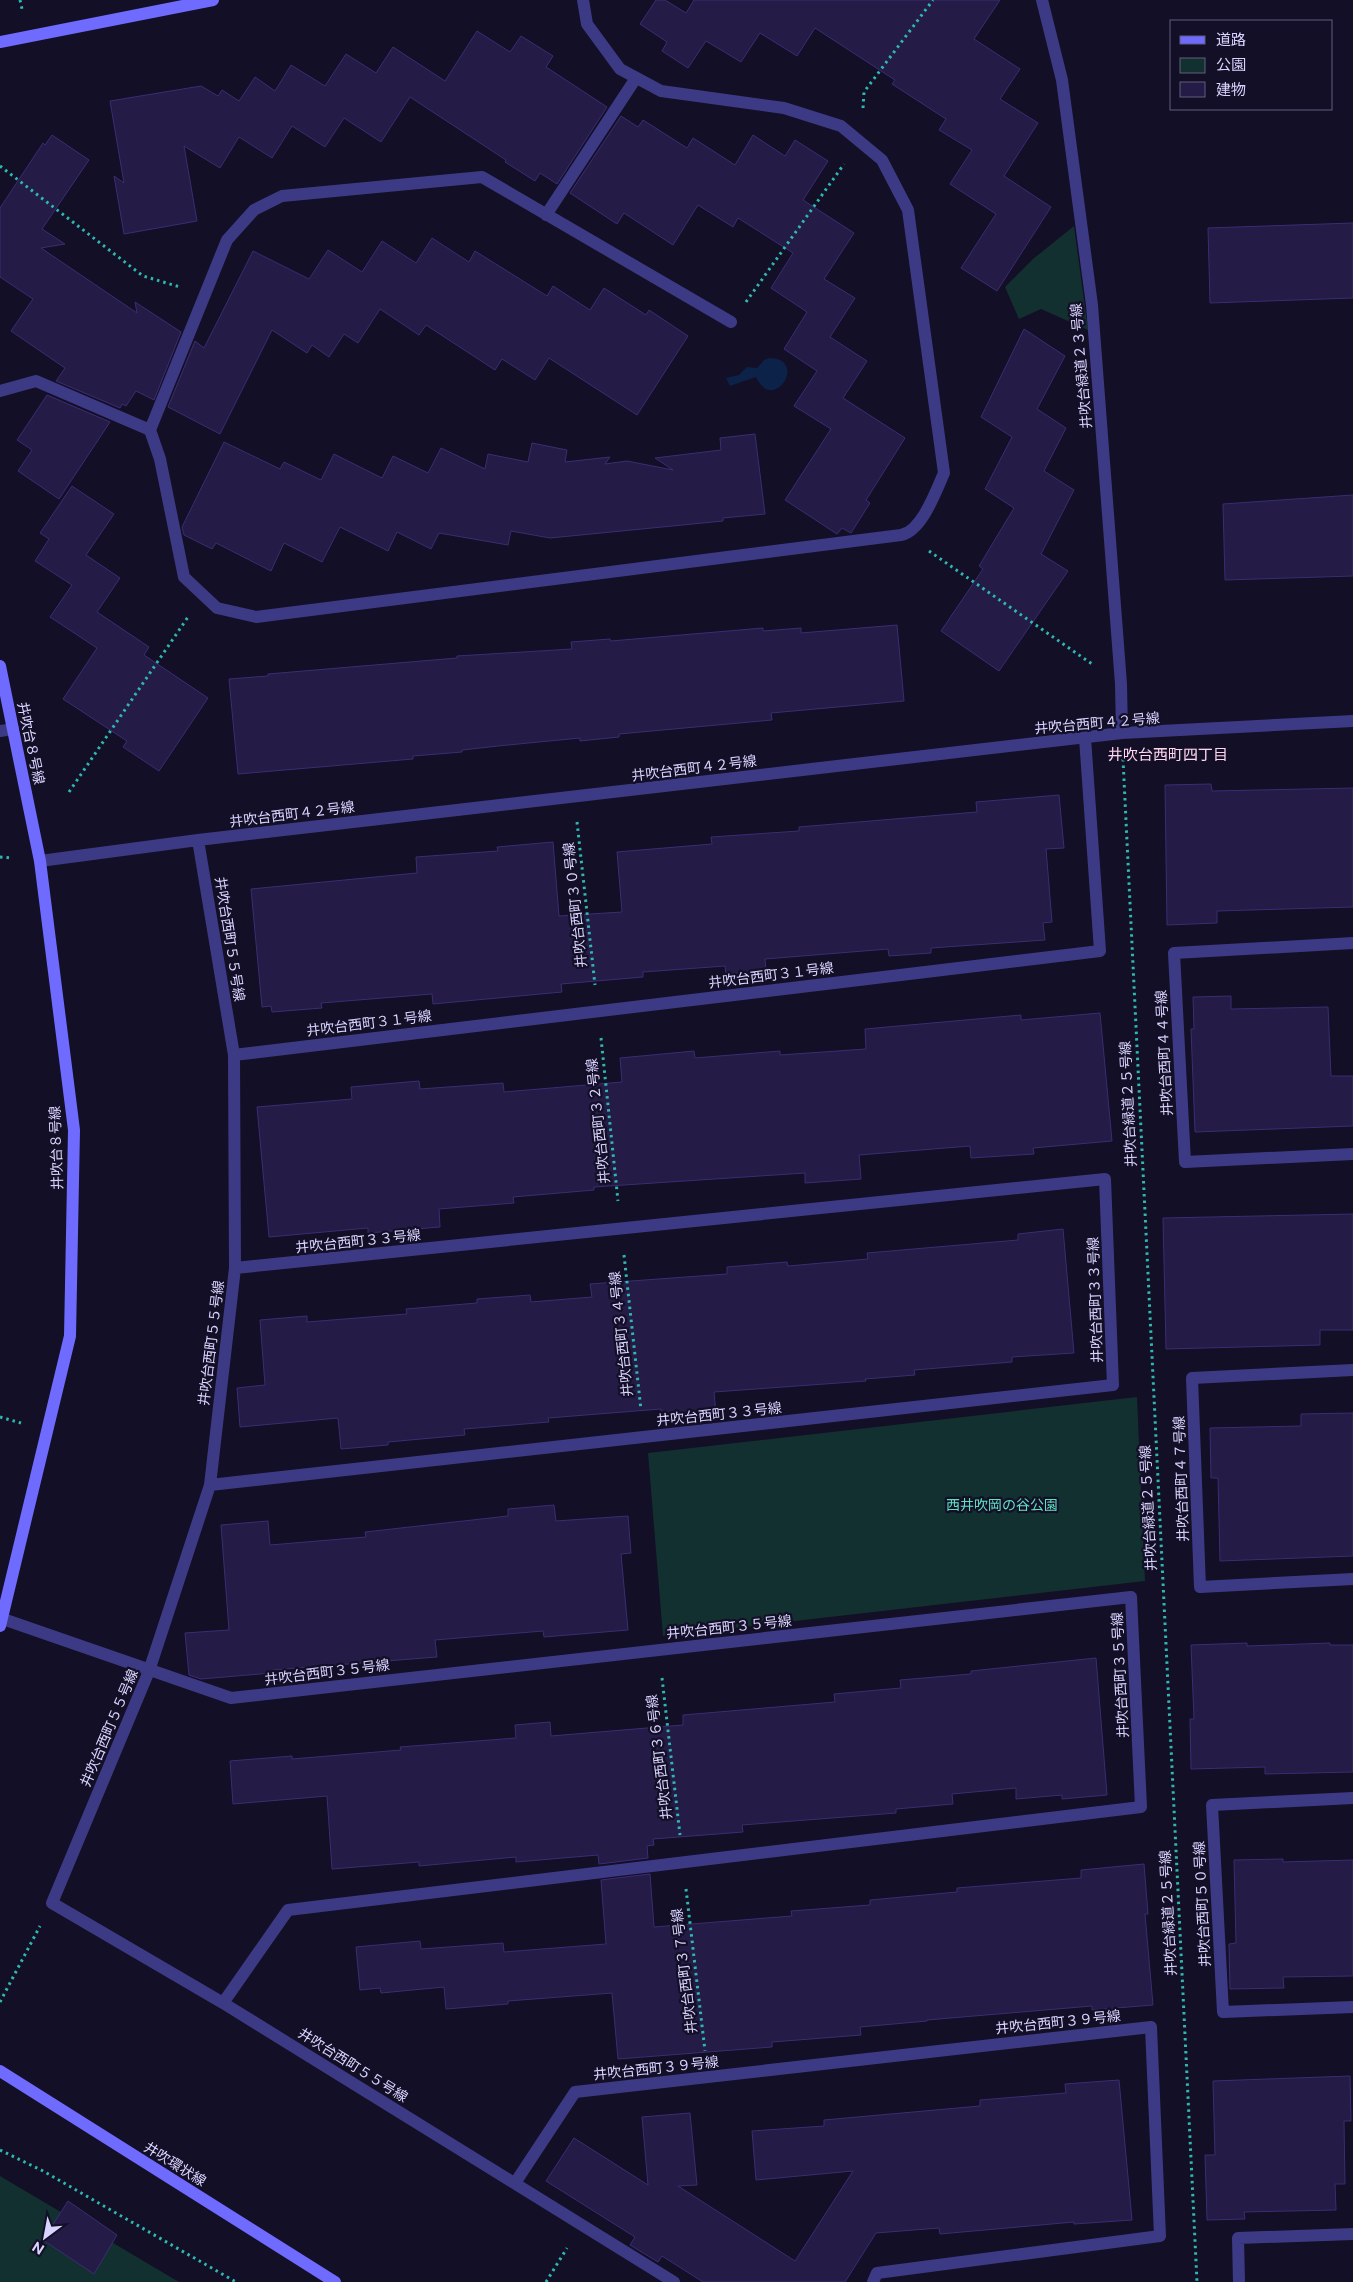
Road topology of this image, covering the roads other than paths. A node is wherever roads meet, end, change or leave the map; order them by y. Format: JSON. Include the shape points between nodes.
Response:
{"nodes":[{"id":1,"x":213,"y":0,"type":"edge"},
{"id":2,"x":583,"y":0,"type":"edge"},
{"id":3,"x":1042,"y":0,"type":"edge"},
{"id":4,"x":0,"y":42,"type":"edge"},
{"id":5,"x":636,"y":78,"type":"junction"},
{"id":6,"x":546,"y":215,"type":"junction"},
{"id":7,"x":731,"y":322,"type":"road end"},
{"id":8,"x":0,"y":391,"type":"edge"},
{"id":9,"x":150,"y":430,"type":"junction"},
{"id":10,"x":0,"y":666,"type":"edge"},
{"id":11,"x":1353,"y":721,"type":"edge"},
{"id":12,"x":6,"y":730,"type":"edge"},
{"id":13,"x":1122,"y":733,"type":"junction"},
{"id":14,"x":1085,"y":738,"type":"junction"},
{"id":15,"x":198,"y":840,"type":"junction"},
{"id":16,"x":40,"y":861,"type":"junction"},
{"id":17,"x":1353,"y":943,"type":"edge"},
{"id":18,"x":234,"y":1055,"type":"junction"},
{"id":19,"x":1353,"y":1154,"type":"edge"},
{"id":20,"x":235,"y":1268,"type":"junction"},
{"id":21,"x":1353,"y":1370,"type":"edge"},
{"id":22,"x":210,"y":1485,"type":"junction"},
{"id":23,"x":1353,"y":1579,"type":"edge"},
{"id":24,"x":1,"y":1623,"type":"edge"},
{"id":25,"x":149,"y":1671,"type":"junction"},
{"id":26,"x":1353,"y":1798,"type":"edge"},
{"id":27,"x":223,"y":2003,"type":"junction"},
{"id":28,"x":1353,"y":2008,"type":"edge"},
{"id":29,"x":0,"y":2071,"type":"edge"},
{"id":30,"x":515,"y":2183,"type":"junction"},
{"id":31,"x":1353,"y":2234,"type":"edge"},
{"id":32,"x":335,"y":2282,"type":"edge"},
{"id":33,"x":674,"y":2282,"type":"edge"},
{"id":34,"x":873,"y":2282,"type":"edge"},
{"id":35,"x":1239,"y":2282,"type":"edge"}],
"edges":[{"from":1,"to":4,"type":"street"},
{"from":2,"to":5,"type":"street","via":[[587,24],[620,70]]},
{"from":3,"to":13,"type":"street","name":"井吹台緑道２３号線","via":[[1062,80],[1092,305]]},
{"from":5,"to":6,"type":"street"},
{"from":5,"to":9,"type":"street","via":[[661,91],[784,108],[841,126],[882,160],[908,210],[944,473],[927,511],[906,534],[256,617],[217,608],[184,578],[160,459]]},
{"from":6,"to":7,"type":"street"},
{"from":6,"to":9,"type":"street","via":[[482,177],[282,196],[254,210],[227,240]]},
{"from":8,"to":9,"type":"street","via":[[36,381]]},
{"from":10,"to":12,"type":"street","name":"井吹台８号線"},
{"from":11,"to":13,"type":"street","name":"井吹台西町４２号線"},
{"from":12,"to":16,"type":"street","name":"井吹台８号線"},
{"from":13,"to":14,"type":"street","name":"井吹台西町４２号線"},
{"from":14,"to":15,"type":"street","name":"井吹台西町４２号線"},
{"from":14,"to":18,"type":"street","name":"井吹台西町３１号線","via":[[1100,951]]},
{"from":15,"to":16,"type":"street","name":"井吹台西町４２号線"},
{"from":15,"to":18,"type":"street","name":"井吹台西町５５号線"},
{"from":16,"to":24,"type":"street","name":"井吹台８号線","via":[[74,1130],[70,1336]]},
{"from":17,"to":19,"type":"street","name":"井吹台西町４４号線","via":[[1174,952],[1185,1162]]},
{"from":18,"to":20,"type":"street","name":"井吹台西町５５号線"},
{"from":20,"to":22,"type":"street","name":"井吹台西町５５号線"},
{"from":20,"to":22,"type":"street","name":"井吹台西町３３号線","via":[[1105,1180],[1113,1385]]},
{"from":21,"to":23,"type":"street","name":"井吹台西町４７号線","via":[[1192,1378],[1200,1587]]},
{"from":22,"to":25,"type":"street","name":"井吹台西町５５号線"},
{"from":24,"to":25,"type":"street","name":"井吹台西町３５号線"},
{"from":25,"to":27,"type":"street","name":"井吹台西町５５号線","via":[[52,1903]]},
{"from":25,"to":27,"type":"street","name":"井吹台西町３５号線","via":[[231,1698],[1131,1597],[1142,1807],[288,1910]]},
{"from":26,"to":28,"type":"street","name":"井吹台西町５０号線","via":[[1212,1805],[1223,2012]]},
{"from":27,"to":30,"type":"street","name":"井吹台西町５５号線"},
{"from":29,"to":32,"type":"street","name":"井吹環状線"},
{"from":30,"to":33,"type":"street","name":"井吹台西町５５号線"},
{"from":30,"to":34,"type":"street","name":"井吹台西町３９号線","via":[[575,2092],[1151,2027],[1160,2236],[877,2273]]},
{"from":31,"to":35,"type":"street","via":[[1238,2238]]}]}
